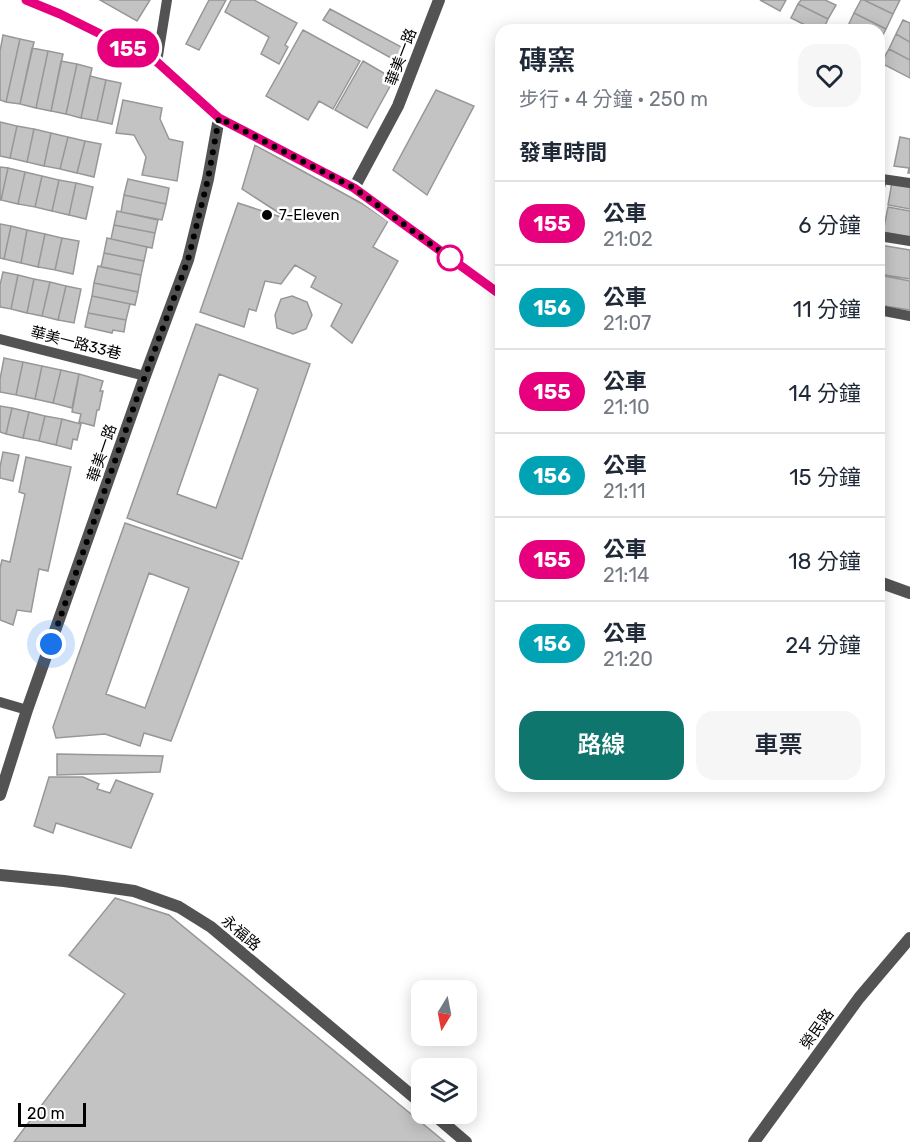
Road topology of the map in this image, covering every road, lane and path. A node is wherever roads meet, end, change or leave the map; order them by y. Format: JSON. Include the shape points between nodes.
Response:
{"nodes":[{"id":1,"x":26,"y":0,"type":"edge"},
{"id":2,"x":167,"y":0,"type":"edge"},
{"id":3,"x":439,"y":0,"type":"edge"},
{"id":4,"x":157,"y":62,"type":"junction"},
{"id":5,"x":219,"y":118,"type":"junction"},
{"id":6,"x":885,"y":179,"type":"edge"},
{"id":7,"x":910,"y":183,"type":"edge"},
{"id":8,"x":354,"y":188,"type":"junction"},
{"id":9,"x":885,"y":237,"type":"edge"},
{"id":10,"x":910,"y":241,"type":"edge"},
{"id":11,"x":495,"y":292,"type":"edge"},
{"id":12,"x":885,"y":311,"type":"edge"},
{"id":13,"x":910,"y":316,"type":"edge"},
{"id":14,"x":0,"y":339,"type":"edge"},
{"id":15,"x":145,"y":376,"type":"junction"},
{"id":16,"x":885,"y":584,"type":"edge"},
{"id":17,"x":910,"y":593,"type":"edge"},
{"id":18,"x":0,"y":702,"type":"edge"},
{"id":19,"x":27,"y":710,"type":"junction"},
{"id":20,"x":0,"y":795,"type":"edge"},
{"id":21,"x":0,"y":875,"type":"edge"},
{"id":22,"x":910,"y":938,"type":"edge"},
{"id":23,"x":411,"y":1095,"type":"edge"},
{"id":24,"x":445,"y":1124,"type":"edge"},
{"id":25,"x":466,"y":1142,"type":"edge"},
{"id":26,"x":754,"y":1142,"type":"edge"}],
"edges":[{"from":1,"to":4,"type":"street"},
{"from":2,"to":4,"type":"lane"},
{"from":3,"to":8,"type":"street","name":"華美一路","via":[[398,106]]},
{"from":4,"to":5,"type":"street"},
{"from":5,"to":8,"type":"street"},
{"from":5,"to":15,"type":"street","name":"華美一路","via":[[188,260]]},
{"from":6,"to":7,"type":"lane"},
{"from":8,"to":11,"type":"street"},
{"from":9,"to":10,"type":"lane"},
{"from":12,"to":13,"type":"lane"},
{"from":14,"to":15,"type":"lane","name":"華美一路33巷"},
{"from":15,"to":19,"type":"street","name":"華美一路"},
{"from":16,"to":17,"type":"street"},
{"from":18,"to":19,"type":"lane"},
{"from":19,"to":20,"type":"street","name":"華美一路"},
{"from":21,"to":23,"type":"street","name":"永福路","via":[[134,891],[179,908],[211,927]]},
{"from":22,"to":26,"type":"street","name":"榮民路","via":[[859,998]]},
{"from":24,"to":25,"type":"street"}]}
